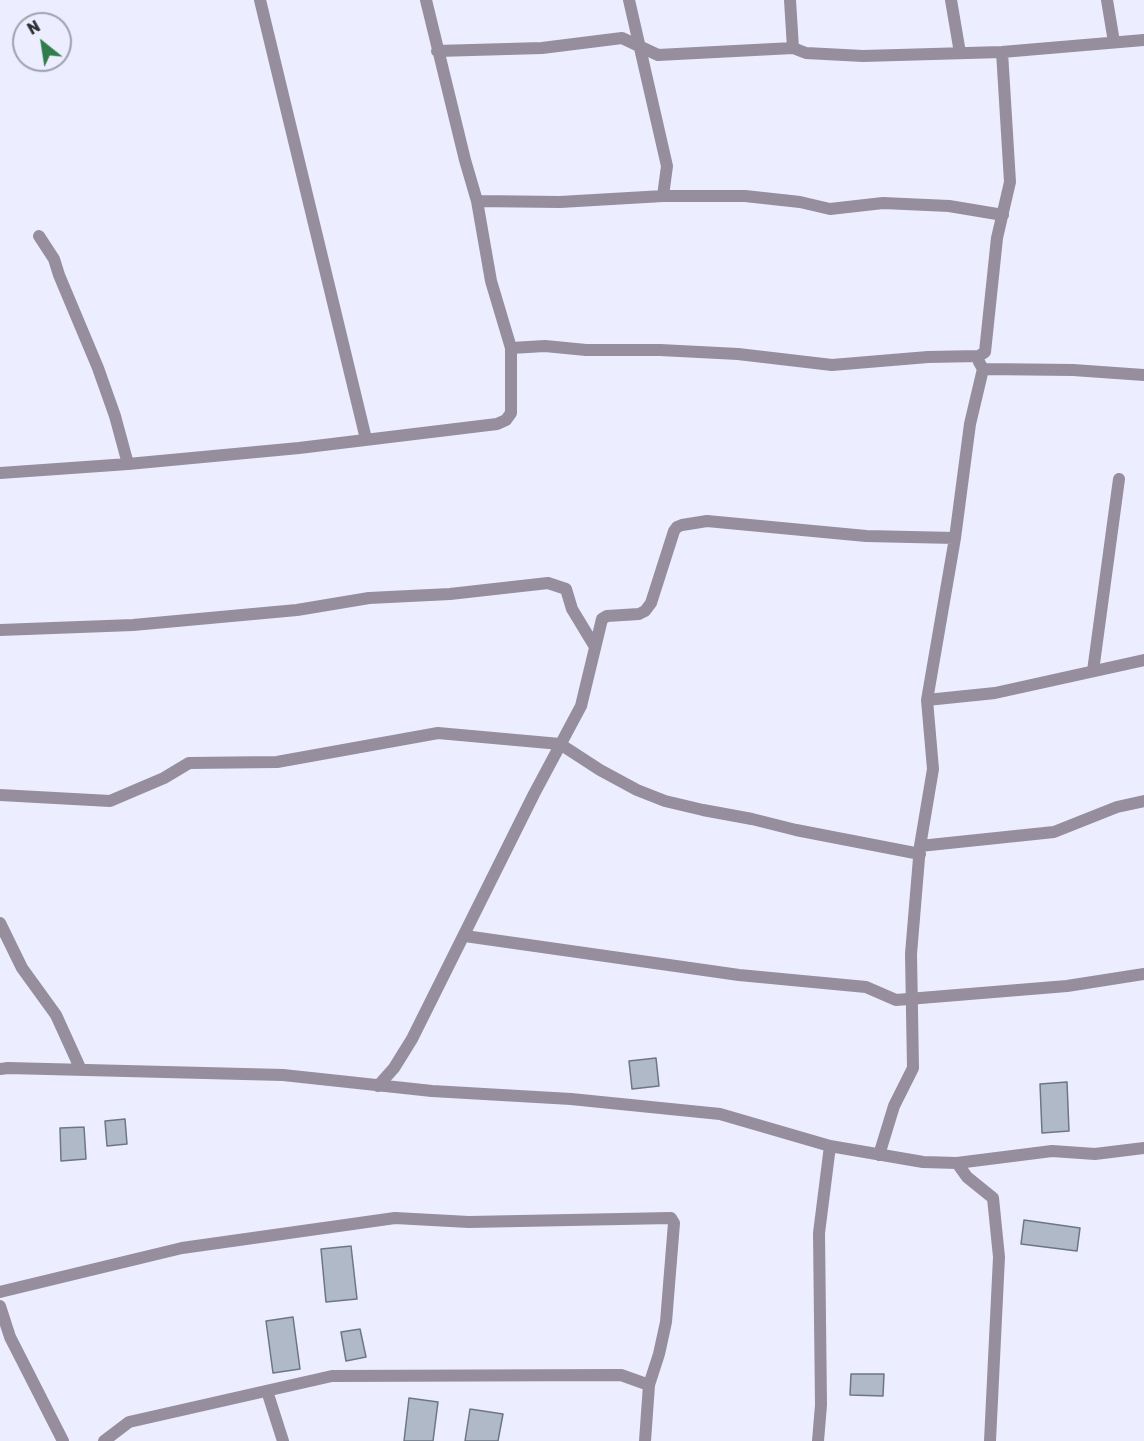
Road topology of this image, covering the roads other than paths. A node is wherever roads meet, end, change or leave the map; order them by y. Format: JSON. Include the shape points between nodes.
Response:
{"nodes":[{"id":1,"x":260,"y":0,"type":"edge"},
{"id":2,"x":426,"y":0,"type":"edge"},
{"id":3,"x":629,"y":0,"type":"edge"},
{"id":4,"x":790,"y":0,"type":"edge"},
{"id":5,"x":951,"y":0,"type":"edge"},
{"id":6,"x":1107,"y":0,"type":"edge"},
{"id":7,"x":1144,"y":40,"type":"edge"},
{"id":8,"x":1114,"y":42,"type":"junction"},
{"id":9,"x":639,"y":45,"type":"junction"},
{"id":10,"x":793,"y":48,"type":"junction"},
{"id":11,"x":437,"y":51,"type":"junction"},
{"id":12,"x":1002,"y":52,"type":"junction"},
{"id":13,"x":960,"y":53,"type":"junction"},
{"id":14,"x":663,"y":196,"type":"junction"},
{"id":15,"x":477,"y":201,"type":"junction"},
{"id":16,"x":1003,"y":215,"type":"junction"},
{"id":17,"x":39,"y":236,"type":"dead end"},
{"id":18,"x":511,"y":348,"type":"junction"},
{"id":19,"x":975,"y":356,"type":"junction"},
{"id":20,"x":984,"y":369,"type":"junction"},
{"id":21,"x":1144,"y":375,"type":"edge"},
{"id":22,"x":366,"y":439,"type":"junction"},
{"id":23,"x":128,"y":464,"type":"junction"},
{"id":24,"x":1,"y":471,"type":"edge"},
{"id":25,"x":1119,"y":479,"type":"dead end"},
{"id":26,"x":955,"y":538,"type":"junction"},
{"id":27,"x":0,"y":630,"type":"edge"},
{"id":28,"x":595,"y":647,"type":"junction"},
{"id":29,"x":1144,"y":660,"type":"edge"},
{"id":30,"x":1093,"y":671,"type":"junction"},
{"id":31,"x":927,"y":700,"type":"junction"},
{"id":32,"x":560,"y":744,"type":"junction"},
{"id":33,"x":0,"y":795,"type":"edge"},
{"id":34,"x":1144,"y":801,"type":"edge"},
{"id":35,"x":920,"y":850,"type":"junction"},
{"id":36,"x":0,"y":923,"type":"edge"},
{"id":37,"x":465,"y":936,"type":"junction"},
{"id":38,"x":1144,"y":974,"type":"edge"},
{"id":39,"x":912,"y":1000,"type":"junction"},
{"id":40,"x":0,"y":1069,"type":"edge"},
{"id":41,"x":81,"y":1070,"type":"junction"},
{"id":42,"x":378,"y":1086,"type":"junction"},
{"id":43,"x":830,"y":1146,"type":"junction"},
{"id":44,"x":1144,"y":1148,"type":"edge"},
{"id":45,"x":879,"y":1155,"type":"junction"},
{"id":46,"x":957,"y":1163,"type":"junction"},
{"id":47,"x":0,"y":1292,"type":"edge"},
{"id":48,"x":0,"y":1306,"type":"edge"},
{"id":49,"x":5,"y":1338,"type":"edge"},
{"id":50,"x":649,"y":1385,"type":"junction"},
{"id":51,"x":267,"y":1391,"type":"junction"},
{"id":52,"x":63,"y":1441,"type":"edge"},
{"id":53,"x":104,"y":1441,"type":"edge"},
{"id":54,"x":283,"y":1441,"type":"edge"},
{"id":55,"x":645,"y":1441,"type":"edge"},
{"id":56,"x":818,"y":1441,"type":"edge"},
{"id":57,"x":990,"y":1441,"type":"edge"}],
"edges":[{"from":1,"to":22,"type":"street"},
{"from":2,"to":11,"type":"street"},
{"from":3,"to":9,"type":"street"},
{"from":4,"to":10,"type":"street"},
{"from":5,"to":13,"type":"street"},
{"from":6,"to":8,"type":"street"},
{"from":7,"to":8,"type":"street"},
{"from":8,"to":12,"type":"street"},
{"from":9,"to":10,"type":"street","via":[[658,55]]},
{"from":9,"to":11,"type":"street","via":[[622,38],[542,48]]},
{"from":9,"to":14,"type":"street","via":[[668,166]]},
{"from":10,"to":13,"type":"street","via":[[863,56]]},
{"from":11,"to":15,"type":"street"},
{"from":12,"to":13,"type":"street"},
{"from":12,"to":16,"type":"street","via":[[1010,182]]},
{"from":14,"to":15,"type":"street","via":[[560,202]]},
{"from":14,"to":16,"type":"street","via":[[745,196],[830,209],[883,202],[949,206]]},
{"from":15,"to":18,"type":"street","via":[[491,281]]},
{"from":16,"to":19,"type":"street","via":[[984,352]]},
{"from":17,"to":23,"type":"street","via":[[54,259],[98,368]]},
{"from":18,"to":19,"type":"street","via":[[738,354],[832,365]]},
{"from":18,"to":22,"type":"street","via":[[511,413],[506,420]]},
{"from":19,"to":20,"type":"street"},
{"from":20,"to":21,"type":"street"},
{"from":20,"to":26,"type":"street","via":[[970,424]]},
{"from":22,"to":23,"type":"street"},
{"from":23,"to":24,"type":"street"},
{"from":25,"to":30,"type":"street"},
{"from":26,"to":28,"type":"street","via":[[866,536],[707,521],[682,525],[674,531],[651,603],[639,614],[616,614],[602,619]]},
{"from":26,"to":31,"type":"street"},
{"from":27,"to":28,"type":"street","via":[[134,625],[297,610],[369,598],[548,583],[566,589],[572,609]]},
{"from":28,"to":32,"type":"street","via":[[581,706]]},
{"from":29,"to":30,"type":"street"},
{"from":30,"to":31,"type":"street","via":[[994,693]]},
{"from":31,"to":35,"type":"street","via":[[933,769]]},
{"from":32,"to":33,"type":"street","via":[[438,733],[277,762],[189,763],[110,801]]},
{"from":32,"to":35,"type":"street","via":[[600,770],[665,801],[796,830]]},
{"from":32,"to":37,"type":"street"},
{"from":34,"to":35,"type":"street","via":[[1117,807],[1054,832]]},
{"from":35,"to":39,"type":"street","via":[[911,954]]},
{"from":36,"to":41,"type":"street","via":[[22,968],[56,1015]]},
{"from":37,"to":39,"type":"street","via":[[739,975],[866,987],[897,1000]]},
{"from":37,"to":42,"type":"street","via":[[412,1039]]},
{"from":38,"to":39,"type":"street","via":[[1067,986]]},
{"from":39,"to":45,"type":"street","via":[[913,1068],[894,1106]]},
{"from":40,"to":41,"type":"street"},
{"from":41,"to":42,"type":"street","via":[[283,1075]]},
{"from":42,"to":43,"type":"street","via":[[720,1114]]},
{"from":43,"to":45,"type":"street"},
{"from":43,"to":56,"type":"street","via":[[819,1233]]},
{"from":44,"to":46,"type":"street","via":[[1095,1154],[1052,1151]]},
{"from":45,"to":46,"type":"street"},
{"from":46,"to":57,"type":"street","via":[[967,1177],[993,1198],[999,1257]]},
{"from":47,"to":50,"type":"street","via":[[182,1248],[395,1218],[671,1218],[674,1223],[666,1322]]},
{"from":48,"to":49,"type":"street"},
{"from":49,"to":52,"type":"street"},
{"from":50,"to":51,"type":"street","via":[[621,1376],[332,1376]]},
{"from":50,"to":55,"type":"street"},
{"from":51,"to":53,"type":"street","via":[[129,1422]]},
{"from":51,"to":54,"type":"street"}]}
